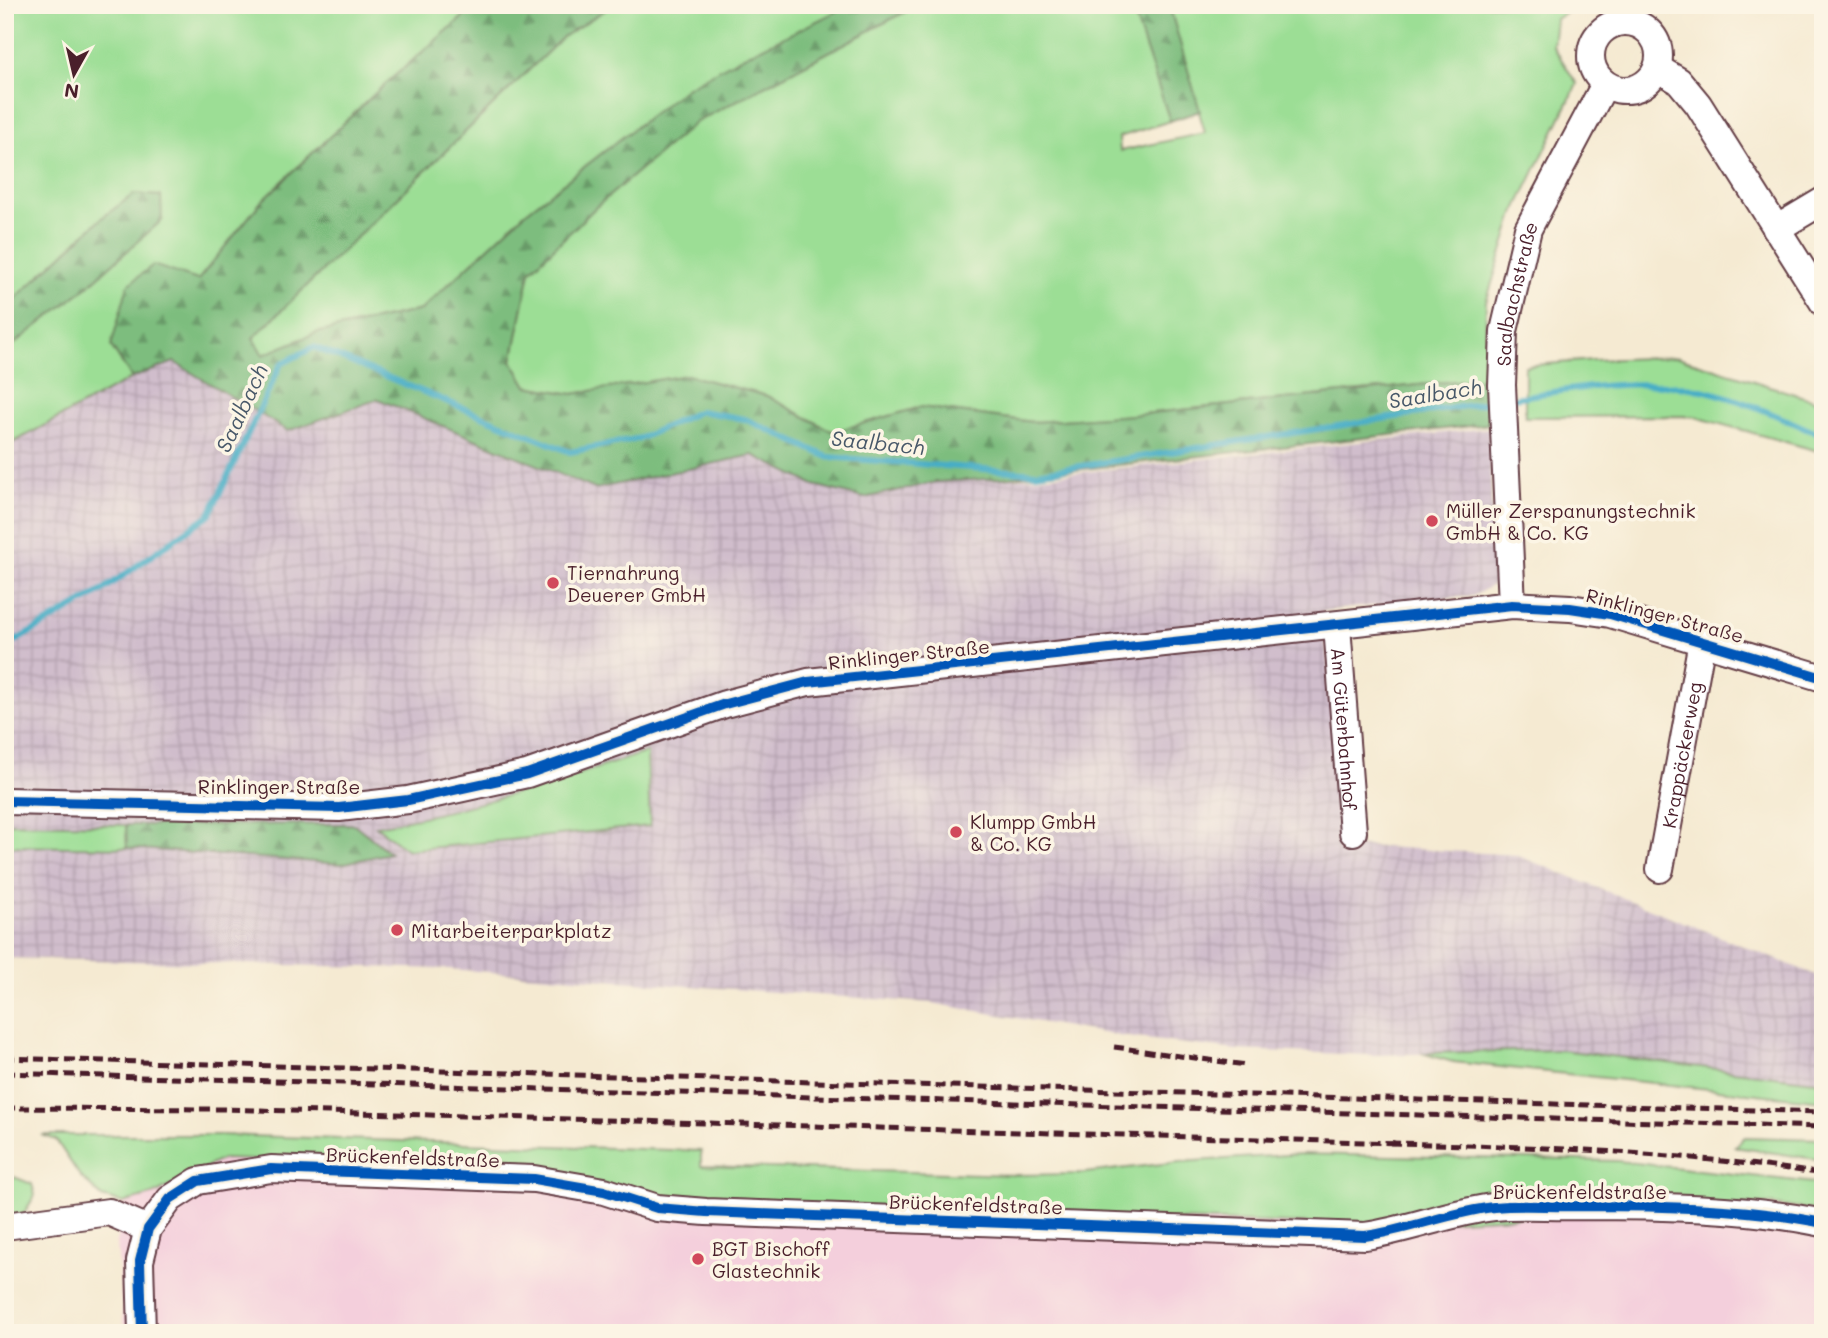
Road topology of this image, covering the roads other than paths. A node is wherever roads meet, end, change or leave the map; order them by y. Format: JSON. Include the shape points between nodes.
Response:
{"nodes":[{"id":1,"x":1644,"y":15,"type":"edge"},
{"id":2,"x":1657,"y":68,"type":"junction"},
{"id":3,"x":1605,"y":84,"type":"junction"},
{"id":4,"x":1823,"y":201,"type":"edge"},
{"id":5,"x":1776,"y":229,"type":"junction"},
{"id":6,"x":1823,"y":302,"type":"edge"},
{"id":7,"x":1512,"y":606,"type":"junction"},
{"id":8,"x":1337,"y":625,"type":"junction"},
{"id":9,"x":1702,"y":640,"type":"junction"},
{"id":10,"x":1823,"y":678,"type":"edge"},
{"id":11,"x":5,"y":801,"type":"edge"},
{"id":12,"x":1353,"y":832,"type":"dead end"},
{"id":13,"x":1660,"y":869,"type":"dead end"},
{"id":14,"x":1823,"y":1223,"type":"edge"},
{"id":15,"x":5,"y":1226,"type":"edge"},
{"id":16,"x":148,"y":1229,"type":"junction"},
{"id":17,"x":142,"y":1333,"type":"edge"}],
"edges":[{"from":1,"to":2,"type":"street","via":[[1660,58]]},
{"from":1,"to":3,"type":"street","via":[[1620,22],[1597,37],[1590,57],[1597,77]]},
{"from":2,"to":3,"type":"street","via":[[1645,85],[1635,89],[1625,91]]},
{"from":2,"to":5,"type":"street","via":[[1679,80],[1699,104]]},
{"from":3,"to":7,"type":"street","name":"Saalbachstraße","via":[[1528,229],[1504,331],[1502,385]]},
{"from":4,"to":5,"type":"street"},
{"from":5,"to":6,"type":"street"},
{"from":7,"to":8,"type":"street","name":"Rinklinger Straße"},
{"from":7,"to":9,"type":"street","name":"Rinklinger Straße","via":[[1610,614]]},
{"from":8,"to":11,"type":"street","name":"Rinklinger Straße","via":[[808,682],[725,704],[527,774],[408,800],[339,808]]},
{"from":8,"to":12,"type":"street","name":"Am Güterbahnhof"},
{"from":9,"to":10,"type":"street","name":"Rinklinger Straße"},
{"from":9,"to":13,"type":"street","name":"Krappäckerweg"},
{"from":14,"to":16,"type":"street","name":"Brückenfeldstraße","via":[[1691,1209],[1495,1207],[1364,1236],[706,1212],[657,1208],[604,1191],[534,1179],[271,1169],[198,1181],[170,1199]]},
{"from":15,"to":16,"type":"street","via":[[109,1212]]},
{"from":16,"to":17,"type":"street","via":[[140,1261]]}]}
